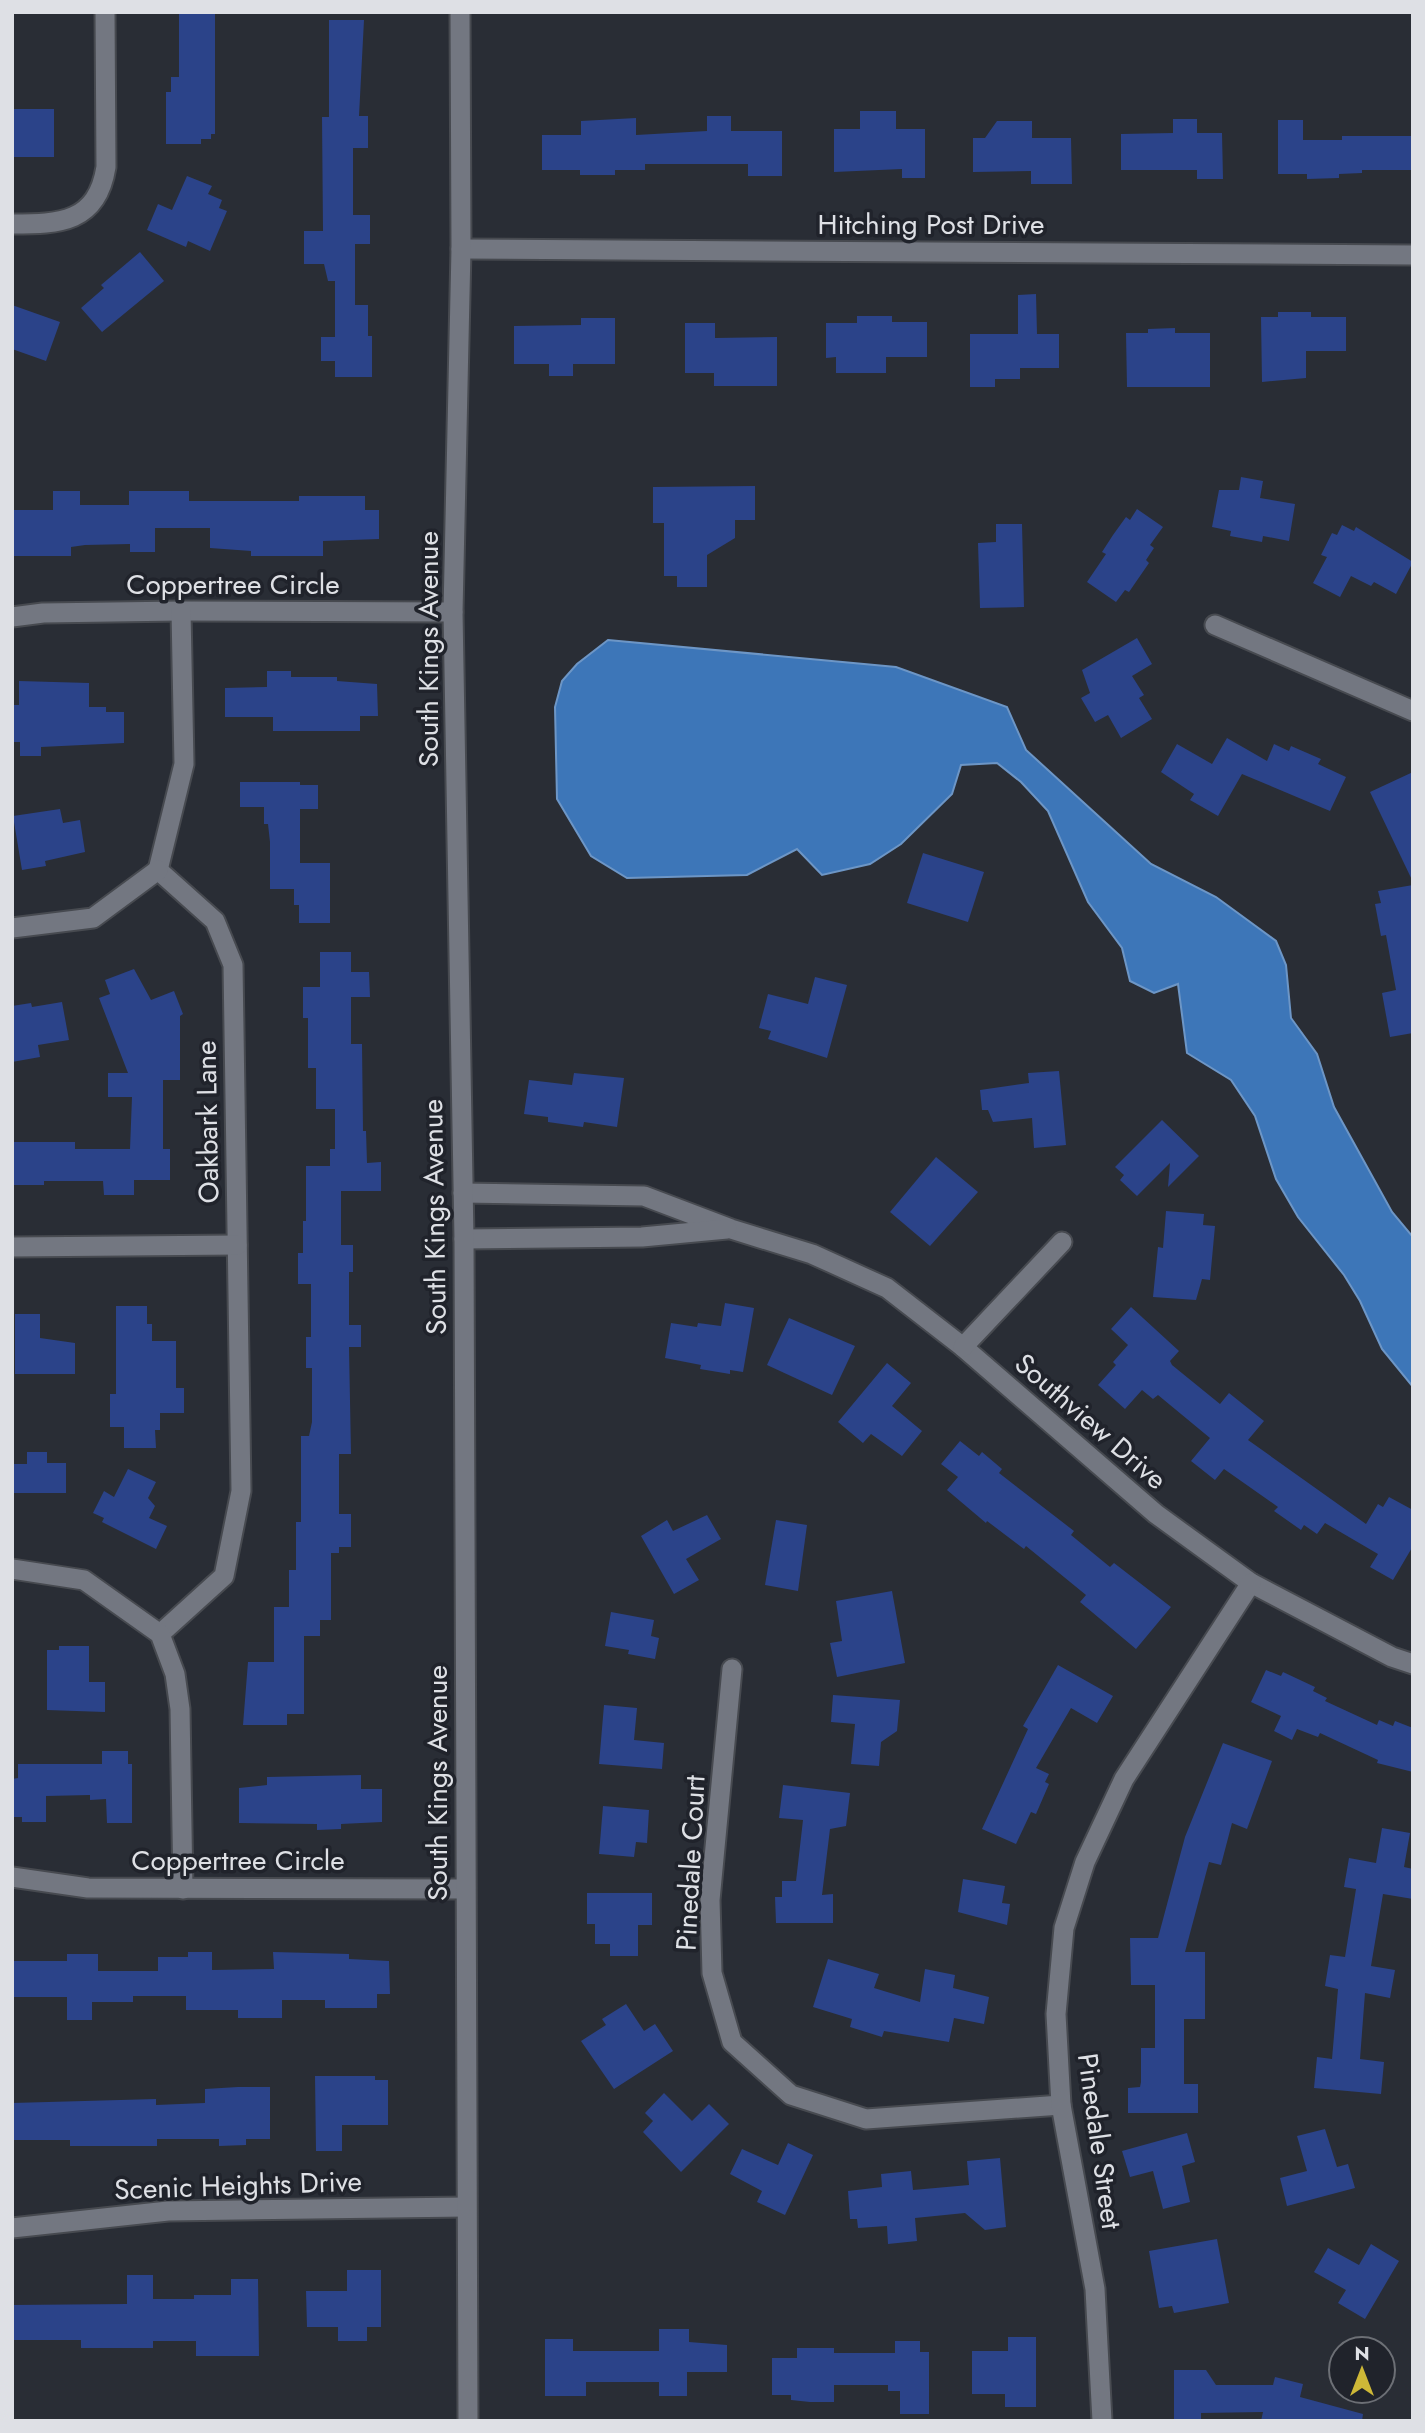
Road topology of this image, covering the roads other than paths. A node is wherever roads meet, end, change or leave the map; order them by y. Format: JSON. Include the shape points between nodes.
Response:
{"nodes":[{"id":1,"x":106,"y":12,"type":"edge"},
{"id":2,"x":460,"y":12,"type":"edge"},
{"id":3,"x":12,"y":224,"type":"edge"},
{"id":4,"x":461,"y":249,"type":"junction"},
{"id":5,"x":1407,"y":255,"type":"edge"},
{"id":6,"x":181,"y":611,"type":"junction"},
{"id":7,"x":453,"y":612,"type":"junction"},
{"id":8,"x":12,"y":617,"type":"edge"},
{"id":9,"x":1215,"y":625,"type":"dead end"},
{"id":10,"x":1413,"y":711,"type":"edge"},
{"id":11,"x":158,"y":870,"type":"junction"},
{"id":12,"x":12,"y":928,"type":"edge"},
{"id":13,"x":463,"y":1193,"type":"junction"},
{"id":14,"x":731,"y":1229,"type":"junction"},
{"id":15,"x":464,"y":1239,"type":"junction"},
{"id":16,"x":1062,"y":1242,"type":"dead end"},
{"id":17,"x":237,"y":1245,"type":"junction"},
{"id":18,"x":12,"y":1247,"type":"edge"},
{"id":19,"x":963,"y":1347,"type":"junction"},
{"id":20,"x":12,"y":1569,"type":"edge"},
{"id":21,"x":1251,"y":1583,"type":"junction"},
{"id":22,"x":160,"y":1634,"type":"junction"},
{"id":23,"x":1413,"y":1664,"type":"edge"},
{"id":24,"x":732,"y":1669,"type":"dead end"},
{"id":25,"x":12,"y":1877,"type":"edge"},
{"id":26,"x":183,"y":1889,"type":"junction"},
{"id":27,"x":465,"y":1889,"type":"junction"},
{"id":28,"x":1060,"y":2105,"type":"junction"},
{"id":29,"x":466,"y":2207,"type":"junction"},
{"id":30,"x":12,"y":2228,"type":"edge"},
{"id":31,"x":468,"y":2421,"type":"edge"},
{"id":32,"x":1102,"y":2421,"type":"edge"}],
"edges":[{"from":1,"to":3,"type":"street","via":[[106,167],[100,192],[92,205],[71,219],[54,224]]},
{"from":2,"to":4,"type":"street","name":"South Kings Avenue"},
{"from":4,"to":5,"type":"street","name":"Hitching Post Drive"},
{"from":4,"to":7,"type":"street","name":"South Kings Avenue"},
{"from":6,"to":7,"type":"street","name":"Coppertree Circle"},
{"from":6,"to":8,"type":"street","name":"Coppertree Circle"},
{"from":6,"to":11,"type":"street","via":[[184,764]]},
{"from":7,"to":13,"type":"street","name":"South Kings Avenue"},
{"from":9,"to":10,"type":"street"},
{"from":11,"to":12,"type":"street","via":[[93,918]]},
{"from":11,"to":17,"type":"street","name":"Oakbark Lane","via":[[215,921],[233,965]]},
{"from":13,"to":14,"type":"street","name":"Southview Drive","via":[[644,1196]]},
{"from":13,"to":15,"type":"street","name":"South Kings Avenue"},
{"from":14,"to":15,"type":"street","name":"Southview Drive","via":[[642,1237]]},
{"from":14,"to":19,"type":"street","name":"Southview Drive","via":[[812,1254],[887,1288]]},
{"from":15,"to":27,"type":"street","name":"South Kings Avenue"},
{"from":16,"to":19,"type":"street"},
{"from":17,"to":18,"type":"street"},
{"from":17,"to":22,"type":"street","name":"Oakbark Lane","via":[[241,1491],[224,1576]]},
{"from":19,"to":21,"type":"street","name":"Southview Drive","via":[[1156,1514]]},
{"from":20,"to":22,"type":"street","via":[[84,1580]]},
{"from":21,"to":23,"type":"street","name":"Southview Drive"},
{"from":21,"to":28,"type":"street","name":"Pinedale Street","via":[[1124,1779],[1085,1862],[1064,1928],[1056,2014]]},
{"from":22,"to":26,"type":"street","via":[[176,1674],[180,1709]]},
{"from":24,"to":28,"type":"street","name":"Pinedale Court","via":[[710,1900],[712,1972],[732,2042],[791,2095],[866,2119]]},
{"from":25,"to":26,"type":"street","name":"Coppertree Circle","via":[[89,1888]]},
{"from":26,"to":27,"type":"street","name":"Coppertree Circle"},
{"from":27,"to":29,"type":"street","name":"South Kings Avenue"},
{"from":28,"to":32,"type":"street","name":"Pinedale Street","via":[[1095,2289]]},
{"from":29,"to":30,"type":"street","name":"Scenic Heights Drive","via":[[168,2211]]},
{"from":29,"to":31,"type":"street","name":"South Kings Avenue"}]}
